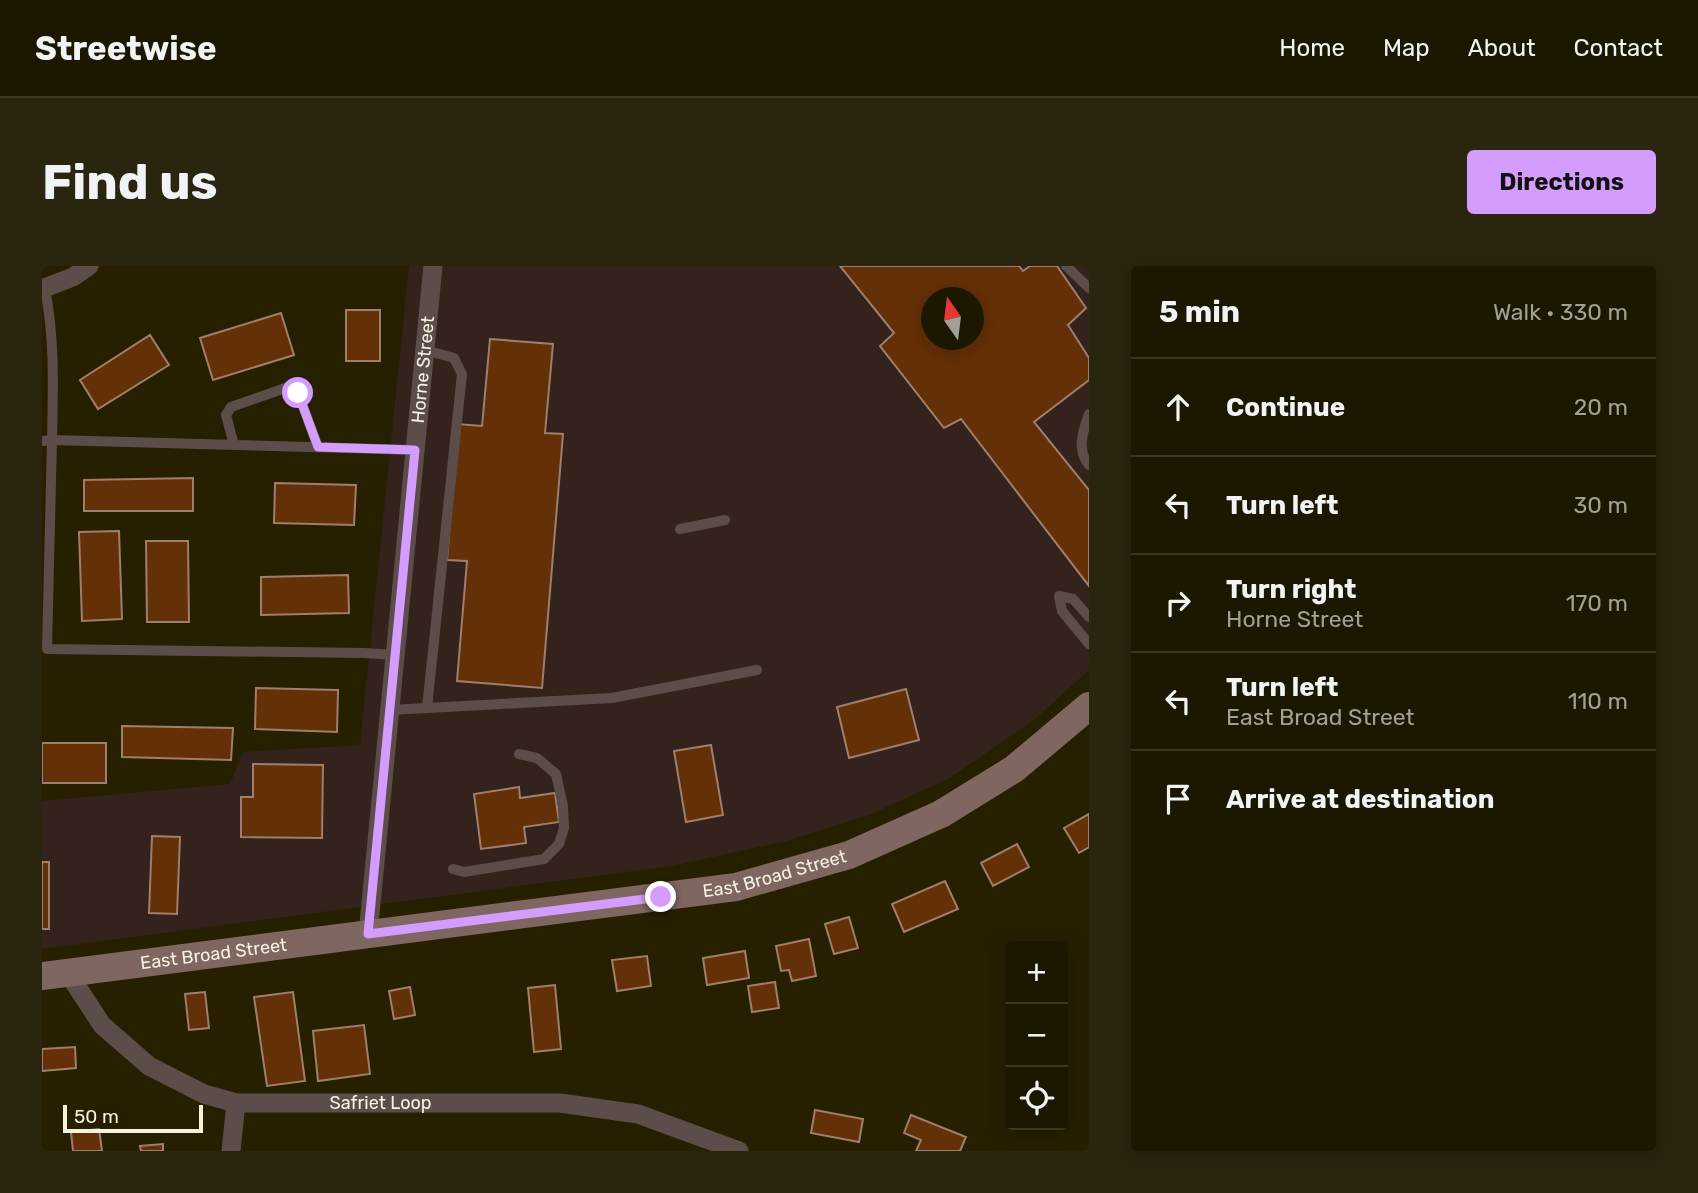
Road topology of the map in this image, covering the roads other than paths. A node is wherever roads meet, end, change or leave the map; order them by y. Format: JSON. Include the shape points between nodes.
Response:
{"nodes":[{"id":1,"x":89,"y":266,"type":"edge"},
{"id":2,"x":433,"y":266,"type":"edge"},
{"id":3,"x":1066,"y":266,"type":"edge"},
{"id":4,"x":1089,"y":288,"type":"edge"},
{"id":5,"x":43,"y":289,"type":"edge"},
{"id":6,"x":425,"y":350,"type":"junction"},
{"id":7,"x":1089,"y":414,"type":"edge"},
{"id":8,"x":47,"y":440,"type":"edge"},
{"id":9,"x":234,"y":445,"type":"junction"},
{"id":10,"x":318,"y":447,"type":"junction"},
{"id":11,"x":415,"y":450,"type":"junction"},
{"id":12,"x":1089,"y":465,"type":"edge"},
{"id":13,"x":725,"y":520,"type":"dead end"},
{"id":14,"x":680,"y":529,"type":"dead end"},
{"id":15,"x":1089,"y":617,"type":"edge"},
{"id":16,"x":1089,"y":644,"type":"edge"},
{"id":17,"x":395,"y":655,"type":"junction"},
{"id":18,"x":757,"y":670,"type":"dead end"},
{"id":19,"x":1089,"y":706,"type":"edge"},
{"id":20,"x":427,"y":708,"type":"junction"},
{"id":21,"x":390,"y":710,"type":"junction"},
{"id":22,"x":519,"y":754,"type":"dead end"},
{"id":23,"x":453,"y":869,"type":"dead end"},
{"id":24,"x":368,"y":934,"type":"junction"},
{"id":25,"x":55,"y":974,"type":"edge"},
{"id":26,"x":236,"y":1103,"type":"junction"},
{"id":27,"x":231,"y":1151,"type":"edge"},
{"id":28,"x":739,"y":1151,"type":"edge"}],
"edges":[{"from":1,"to":5,"type":"street"},
{"from":2,"to":6,"type":"street","name":"Horne Street"},
{"from":3,"to":4,"type":"lane"},
{"from":5,"to":8,"type":"lane","via":[[51,320],[53,372]]},
{"from":6,"to":11,"type":"street","name":"Horne Street"},
{"from":6,"to":20,"type":"lane","via":[[454,358],[462,374]]},
{"from":7,"to":12,"type":"lane","via":[[1080,442]]},
{"from":8,"to":9,"type":"lane"},
{"from":8,"to":17,"type":"lane","via":[[47,649]]},
{"from":9,"to":10,"type":"lane"},
{"from":9,"to":10,"type":"lane","via":[[226,415],[231,407],[288,387],[298,393]]},
{"from":10,"to":11,"type":"lane"},
{"from":11,"to":17,"type":"street","name":"Horne Street"},
{"from":13,"to":14,"type":"lane"},
{"from":15,"to":16,"type":"lane","via":[[1073,599],[1059,596],[1062,611]]},
{"from":17,"to":21,"type":"street","name":"Horne Street"},
{"from":18,"to":20,"type":"lane","via":[[612,698]]},
{"from":19,"to":24,"type":"main road","name":"East Broad Street","via":[[1014,769],[941,814],[849,855],[736,887]]},
{"from":20,"to":21,"type":"lane"},
{"from":21,"to":24,"type":"street","name":"Horne Street"},
{"from":22,"to":23,"type":"lane","via":[[537,758],[556,774],[564,828],[559,844],[544,859],[464,872]]},
{"from":24,"to":25,"type":"main road","name":"East Broad Street"},
{"from":25,"to":26,"type":"street","name":"Safriet Loop","via":[[102,1025],[149,1066],[204,1094]]},
{"from":26,"to":27,"type":"street"},
{"from":26,"to":28,"type":"street","name":"Safriet Loop","via":[[560,1103],[638,1114]]}]}
